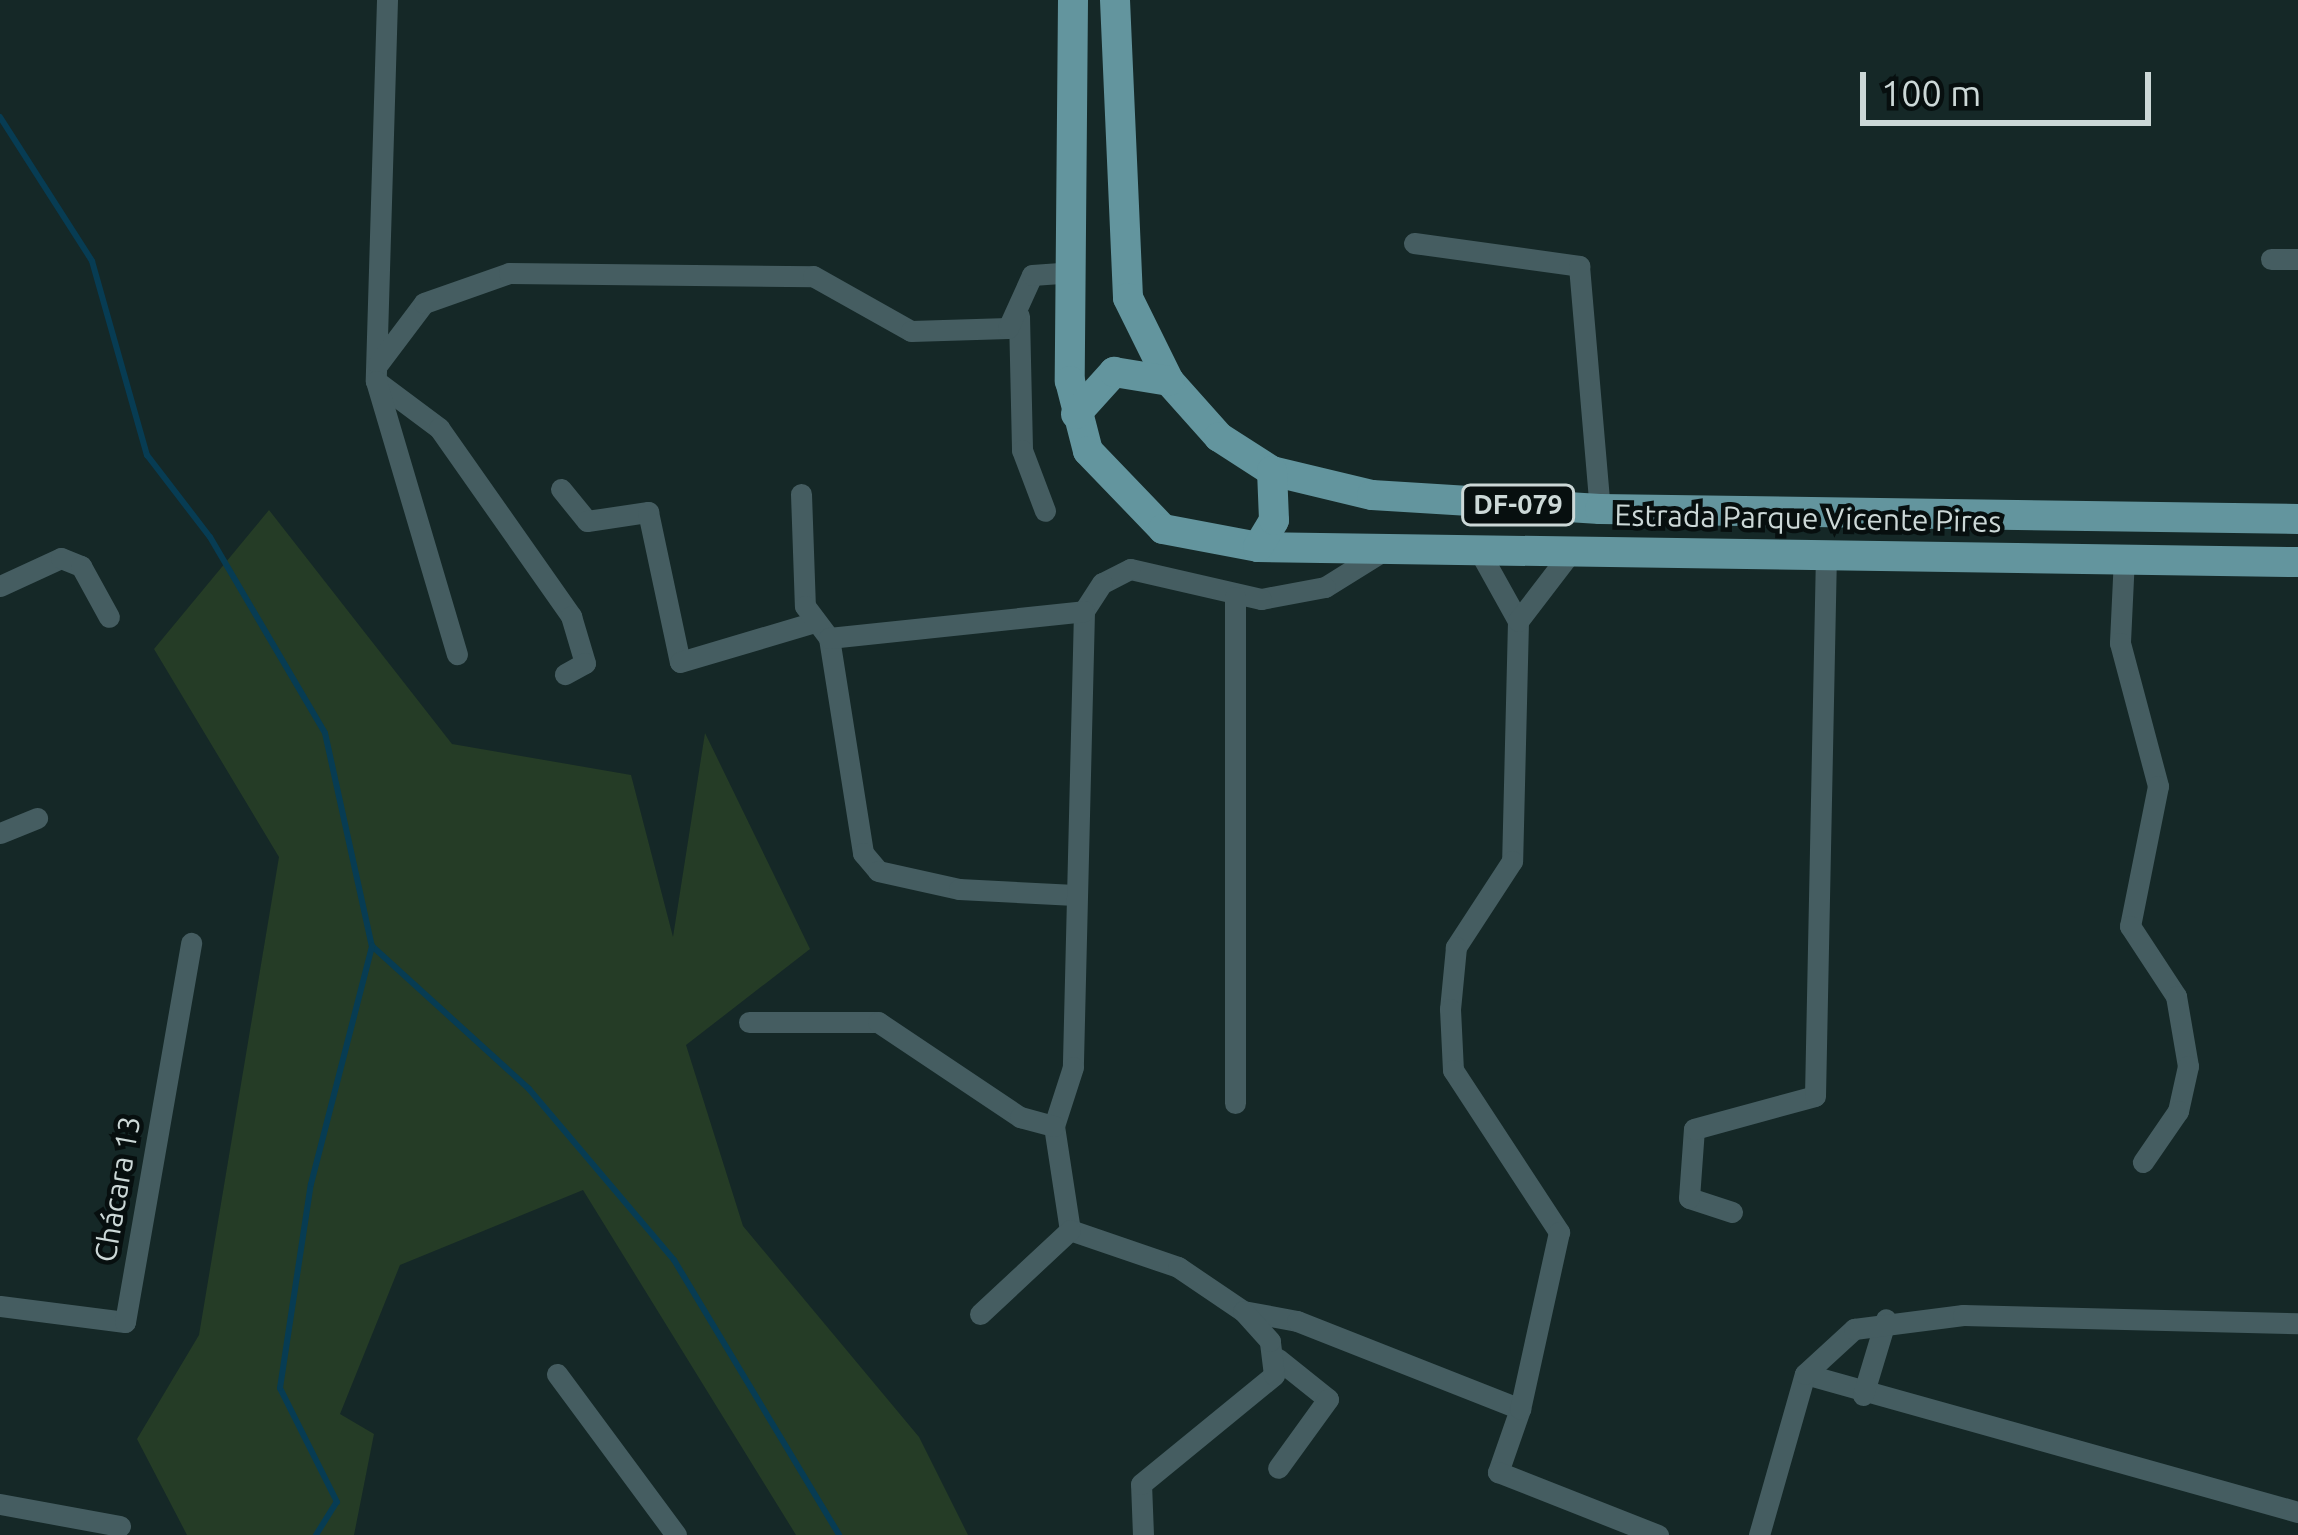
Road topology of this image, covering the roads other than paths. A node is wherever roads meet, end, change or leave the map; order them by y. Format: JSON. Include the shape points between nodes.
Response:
{"nodes":[{"id":1,"x":387,"y":0,"type":"edge"},
{"id":2,"x":1073,"y":0,"type":"edge"},
{"id":3,"x":1115,"y":0,"type":"edge"},
{"id":4,"x":1414,"y":244,"type":"dead end"},
{"id":5,"x":2270,"y":259,"type":"dead end"},
{"id":6,"x":2298,"y":259,"type":"edge"},
{"id":7,"x":1071,"y":272,"type":"junction"},
{"id":8,"x":1019,"y":316,"type":"junction"},
{"id":9,"x":377,"y":372,"type":"junction"},
{"id":10,"x":1169,"y":381,"type":"junction"},
{"id":11,"x":1076,"y":414,"type":"junction"},
{"id":12,"x":1272,"y":471,"type":"junction"},
{"id":13,"x":561,"y":489,"type":"dead end"},
{"id":14,"x":800,"y":494,"type":"dead end"},
{"id":15,"x":1600,"y":509,"type":"junction"},
{"id":16,"x":1046,"y":511,"type":"dead end"},
{"id":17,"x":2210,"y":518,"type":"junction"},
{"id":18,"x":2298,"y":519,"type":"edge"},
{"id":19,"x":1258,"y":547,"type":"junction"},
{"id":20,"x":1387,"y":549,"type":"junction"},
{"id":21,"x":1478,"y":549,"type":"junction"},
{"id":22,"x":1571,"y":552,"type":"junction"},
{"id":23,"x":1826,"y":555,"type":"junction"},
{"id":24,"x":2124,"y":557,"type":"junction"},
{"id":25,"x":2213,"y":561,"type":"junction"},
{"id":26,"x":2298,"y":562,"type":"edge"},
{"id":27,"x":0,"y":586,"type":"edge"},
{"id":28,"x":1235,"y":596,"type":"junction"},
{"id":29,"x":1084,"y":611,"type":"junction"},
{"id":30,"x":109,"y":617,"type":"dead end"},
{"id":31,"x":1518,"y":621,"type":"junction"},
{"id":32,"x":820,"y":630,"type":"junction"},
{"id":33,"x":457,"y":654,"type":"dead end"},
{"id":34,"x":565,"y":674,"type":"dead end"},
{"id":35,"x":37,"y":818,"type":"dead end"},
{"id":36,"x":0,"y":833,"type":"edge"},
{"id":37,"x":1075,"y":895,"type":"junction"},
{"id":38,"x":191,"y":943,"type":"dead end"},
{"id":39,"x":749,"y":1022,"type":"dead end"},
{"id":40,"x":1235,"y":1103,"type":"dead end"},
{"id":41,"x":1054,"y":1126,"type":"junction"},
{"id":42,"x":2143,"y":1162,"type":"dead end"},
{"id":43,"x":1732,"y":1212,"type":"dead end"},
{"id":44,"x":1070,"y":1230,"type":"junction"},
{"id":45,"x":0,"y":1306,"type":"edge"},
{"id":46,"x":1243,"y":1311,"type":"junction"},
{"id":47,"x":980,"y":1314,"type":"dead end"},
{"id":48,"x":1886,"y":1319,"type":"junction"},
{"id":49,"x":2298,"y":1323,"type":"edge"},
{"id":50,"x":1278,"y":1359,"type":"junction"},
{"id":51,"x":557,"y":1374,"type":"dead end"},
{"id":52,"x":1804,"y":1374,"type":"junction"},
{"id":53,"x":1864,"y":1395,"type":"junction"},
{"id":54,"x":1520,"y":1408,"type":"junction"},
{"id":55,"x":1278,"y":1468,"type":"dead end"},
{"id":56,"x":0,"y":1504,"type":"edge"},
{"id":57,"x":2298,"y":1512,"type":"edge"},
{"id":58,"x":120,"y":1526,"type":"dead end"},
{"id":59,"x":676,"y":1535,"type":"edge"},
{"id":60,"x":1143,"y":1535,"type":"edge"},
{"id":61,"x":1658,"y":1535,"type":"edge"},
{"id":62,"x":1759,"y":1535,"type":"edge"}],
"edges":[{"from":1,"to":9,"type":"street"},
{"from":2,"to":7,"type":"main road","name":"Estrada Parque Vicente Pires","number":"DF-079"},
{"from":3,"to":10,"type":"main road","name":"Estrada Parque Vicente Pires","number":"DF-079","via":[[1120,259]]},
{"from":4,"to":15,"type":"street","via":[[1579,266]]},
{"from":5,"to":6,"type":"street"},
{"from":7,"to":8,"type":"street","via":[[1032,275]]},
{"from":7,"to":11,"type":"main road","name":"Estrada Parque Vicente Pires","number":"DF-079"},
{"from":8,"to":9,"type":"street","via":[[1008,328],[911,331],[813,276],[509,273],[424,303]]},
{"from":8,"to":16,"type":"street","via":[[1022,450]]},
{"from":9,"to":33,"type":"street"},
{"from":9,"to":34,"type":"street","via":[[439,428],[571,616],[585,663]]},
{"from":10,"to":11,"type":"main road","via":[[1114,372]]},
{"from":10,"to":12,"type":"main road","name":"Estrada Parque Vicente Pires","number":"DF-079","via":[[1219,437]]},
{"from":11,"to":19,"type":"main road","name":"Estrada Parque Vicente Pires","number":"DF-079","via":[[1109,481],[1163,530]]},
{"from":12,"to":15,"type":"main road","name":"Estrada Parque Vicente Pires","number":"DF-079","via":[[1372,495]]},
{"from":12,"to":19,"type":"main road","via":[[1274,520]]},
{"from":13,"to":32,"type":"street","via":[[587,521],[648,512],[680,662]]},
{"from":14,"to":32,"type":"street"},
{"from":15,"to":17,"type":"main road","name":"Estrada Parque Vicente Pires","number":"DF-079"},
{"from":17,"to":18,"type":"main road","name":"Estrada Parque Vicente Pires","number":"DF-079"},
{"from":17,"to":25,"type":"main road","via":[[2200,535]]},
{"from":19,"to":20,"type":"main road","name":"Estrada Parque Vicente Pires","number":"DF-079"},
{"from":20,"to":21,"type":"main road","name":"Estrada Parque Vicente Pires","number":"DF-079"},
{"from":20,"to":28,"type":"street","via":[[1324,587]]},
{"from":21,"to":22,"type":"main road","name":"Estrada Parque Vicente Pires","number":"DF-079"},
{"from":21,"to":31,"type":"street"},
{"from":22,"to":23,"type":"main road","name":"Estrada Parque Vicente Pires","number":"DF-079"},
{"from":22,"to":31,"type":"street"},
{"from":23,"to":24,"type":"main road","name":"Estrada Parque Vicente Pires","number":"DF-079"},
{"from":23,"to":43,"type":"street","via":[[1815,1096],[1694,1129],[1689,1198]]},
{"from":24,"to":25,"type":"main road","name":"Estrada Parque Vicente Pires","number":"DF-079"},
{"from":24,"to":42,"type":"street","via":[[2120,643],[2158,786],[2130,926],[2176,996],[2188,1066],[2178,1111]]},
{"from":25,"to":26,"type":"main road","name":"Estrada Parque Vicente Pires","number":"DF-079"},
{"from":27,"to":30,"type":"street","via":[[61,558],[81,566]]},
{"from":28,"to":29,"type":"street","via":[[1130,569],[1102,583]]},
{"from":28,"to":40,"type":"street"},
{"from":29,"to":32,"type":"street"},
{"from":29,"to":37,"type":"street"},
{"from":31,"to":54,"type":"street","via":[[1512,861],[1456,947],[1450,1009],[1453,1070],[1559,1232]]},
{"from":32,"to":37,"type":"street","via":[[856,831],[878,871]]},
{"from":35,"to":36,"type":"street"},
{"from":37,"to":41,"type":"street","via":[[1073,1067]]},
{"from":38,"to":45,"type":"street","name":"Chácara 13","via":[[125,1322]]},
{"from":39,"to":41,"type":"street","via":[[878,1022],[1020,1117]]},
{"from":41,"to":44,"type":"street"},
{"from":44,"to":46,"type":"street","via":[[1178,1268]]},
{"from":44,"to":47,"type":"street"},
{"from":46,"to":50,"type":"street"},
{"from":46,"to":54,"type":"street","via":[[1298,1321]]},
{"from":48,"to":49,"type":"street"},
{"from":48,"to":52,"type":"street","via":[[1841,1337]]},
{"from":48,"to":53,"type":"street"},
{"from":50,"to":55,"type":"street","via":[[1328,1399]]},
{"from":50,"to":60,"type":"street","via":[[1256,1392],[1141,1484]]},
{"from":51,"to":59,"type":"street"},
{"from":52,"to":53,"type":"street"},
{"from":52,"to":62,"type":"street"},
{"from":53,"to":57,"type":"street"},
{"from":54,"to":61,"type":"street","via":[[1498,1472]]},
{"from":56,"to":58,"type":"street"}]}
